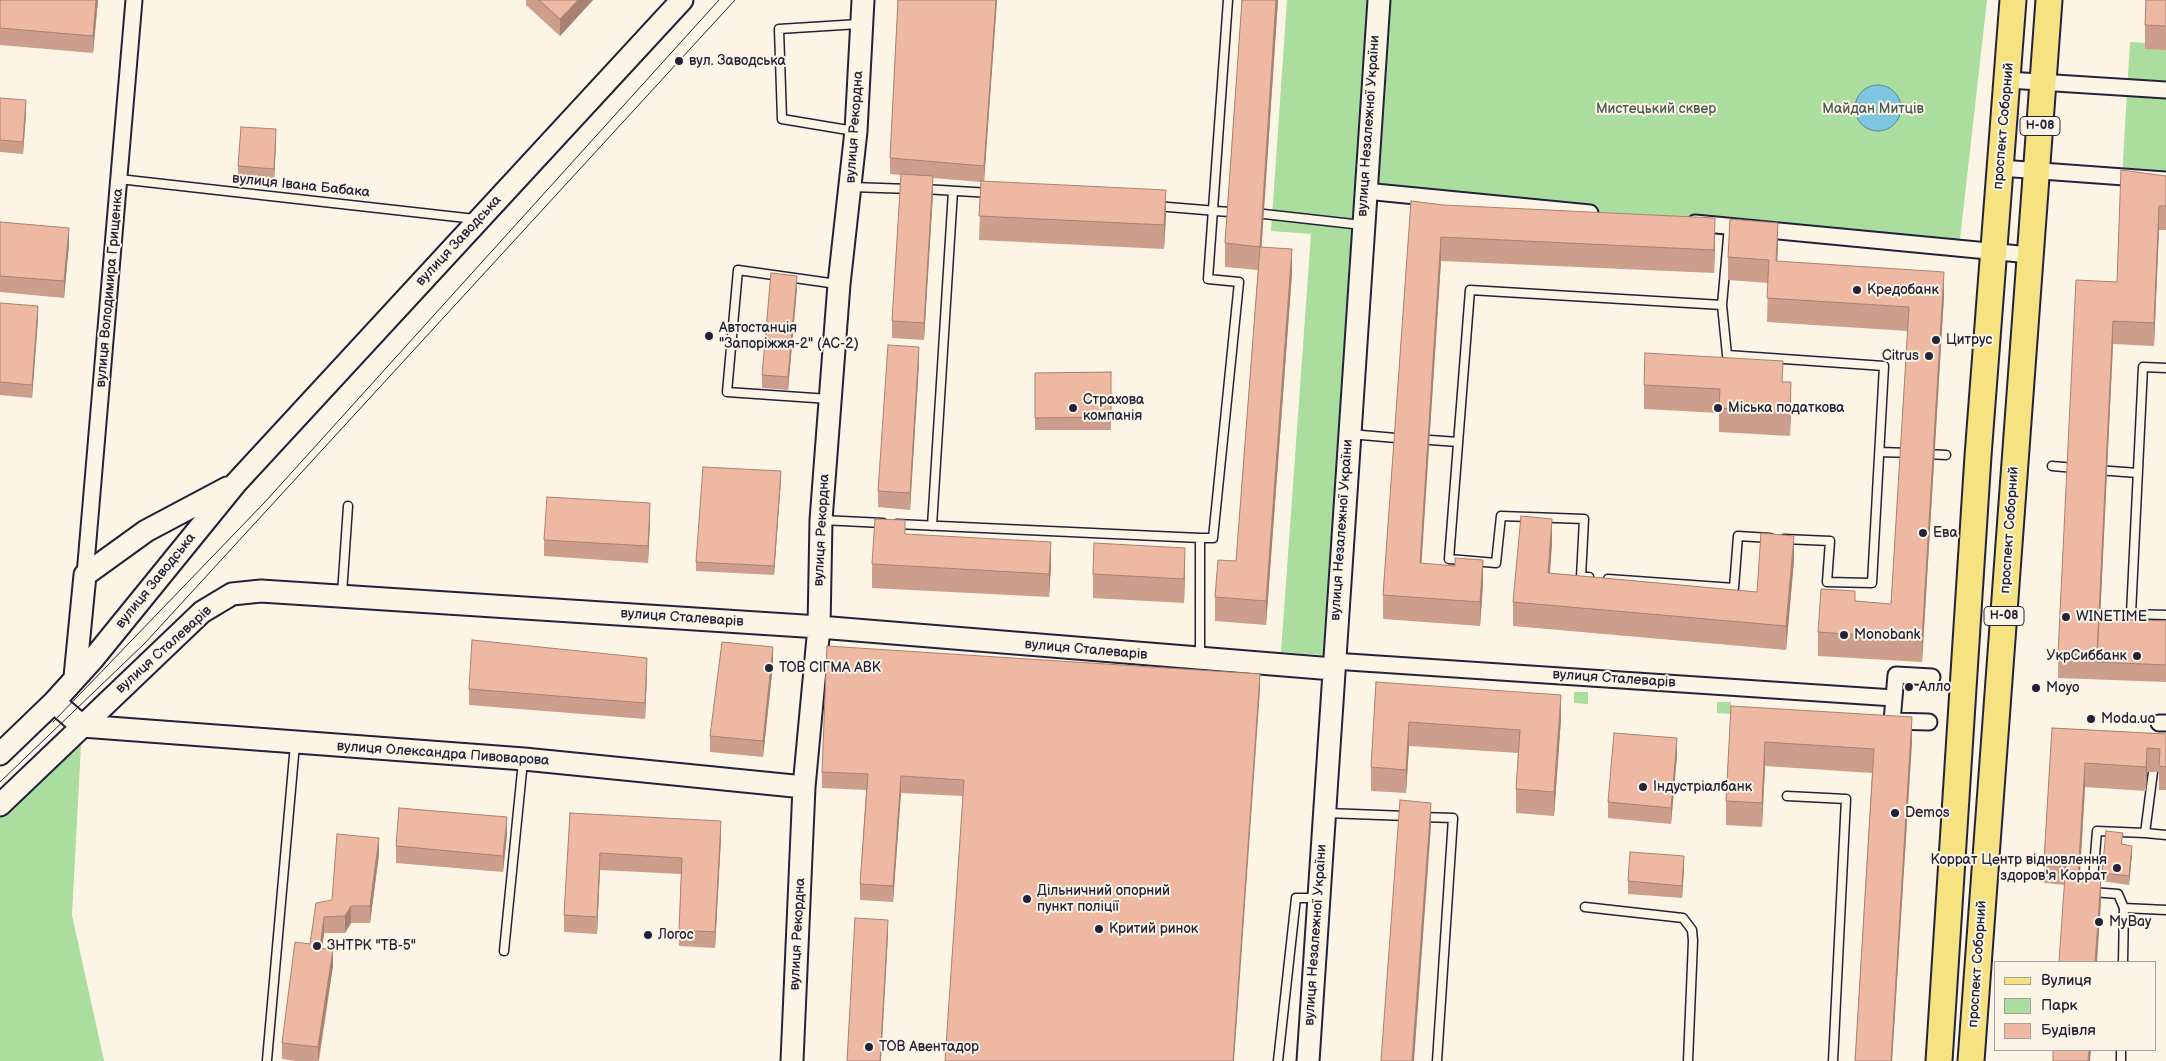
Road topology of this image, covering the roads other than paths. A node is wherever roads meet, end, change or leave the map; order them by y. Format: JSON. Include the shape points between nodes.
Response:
{"nodes":[{"id":1,"x":134,"y":0,"type":"edge"},
{"id":2,"x":682,"y":0,"type":"edge"},
{"id":3,"x":862,"y":0,"type":"edge"},
{"id":4,"x":1228,"y":0,"type":"edge"},
{"id":5,"x":1379,"y":0,"type":"edge"},
{"id":6,"x":2013,"y":0,"type":"edge"},
{"id":7,"x":2049,"y":0,"type":"edge"},
{"id":8,"x":861,"y":24,"type":"junction"},
{"id":9,"x":2008,"y":80,"type":"junction"},
{"id":10,"x":2043,"y":82,"type":"junction"},
{"id":11,"x":2166,"y":90,"type":"edge"},
{"id":12,"x":856,"y":131,"type":"junction"},
{"id":13,"x":2000,"y":168,"type":"junction"},
{"id":14,"x":2037,"y":171,"type":"junction"},
{"id":15,"x":119,"y":179,"type":"junction"},
{"id":16,"x":2166,"y":180,"type":"edge"},
{"id":17,"x":851,"y":187,"type":"junction"},
{"id":18,"x":953,"y":191,"type":"junction"},
{"id":19,"x":1365,"y":191,"type":"junction"},
{"id":20,"x":1002,"y":194,"type":"edge"},
{"id":21,"x":1150,"y":205,"type":"edge"},
{"id":22,"x":1213,"y":210,"type":"junction"},
{"id":23,"x":1229,"y":212,"type":"edge"},
{"id":24,"x":1264,"y":214,"type":"edge"},
{"id":25,"x":1608,"y":214,"type":"edge"},
{"id":26,"x":480,"y":219,"type":"junction"},
{"id":27,"x":1681,"y":221,"type":"edge"},
{"id":28,"x":1362,"y":225,"type":"junction"},
{"id":29,"x":1729,"y":226,"type":"junction"},
{"id":30,"x":1994,"y":251,"type":"junction"},
{"id":31,"x":2030,"y":255,"type":"junction"},
{"id":32,"x":839,"y":284,"type":"junction"},
{"id":33,"x":1722,"y":305,"type":"junction"},
{"id":34,"x":2166,"y":368,"type":"edge"},
{"id":35,"x":831,"y":399,"type":"junction"},
{"id":36,"x":1349,"y":434,"type":"junction"},
{"id":37,"x":1396,"y":438,"type":"edge"},
{"id":38,"x":1430,"y":440,"type":"edge"},
{"id":39,"x":1458,"y":442,"type":"junction"},
{"id":40,"x":1880,"y":452,"type":"junction"},
{"id":41,"x":1946,"y":455,"type":"dead end"},
{"id":42,"x":2052,"y":466,"type":"dead end"},
{"id":43,"x":2081,"y":468,"type":"edge"},
{"id":44,"x":2090,"y":469,"type":"edge"},
{"id":45,"x":2138,"y":473,"type":"junction"},
{"id":46,"x":236,"y":483,"type":"junction"},
{"id":47,"x":348,"y":506,"type":"dead end"},
{"id":48,"x":821,"y":520,"type":"junction"},
{"id":49,"x":932,"y":526,"type":"junction"},
{"id":50,"x":1200,"y":538,"type":"junction"},
{"id":51,"x":85,"y":576,"type":"junction"},
{"id":52,"x":342,"y":596,"type":"junction"},
{"id":53,"x":2166,"y":616,"type":"edge"},
{"id":54,"x":818,"y":627,"type":"junction"},
{"id":55,"x":1200,"y":659,"type":"junction"},
{"id":56,"x":1333,"y":665,"type":"junction"},
{"id":57,"x":76,"y":677,"type":"junction"},
{"id":58,"x":1932,"y":677,"type":"dead end"},
{"id":59,"x":1894,"y":698,"type":"junction"},
{"id":60,"x":54,"y":702,"type":"junction"},
{"id":61,"x":1929,"y":722,"type":"dead end"},
{"id":62,"x":82,"y":726,"type":"junction"},
{"id":63,"x":295,"y":742,"type":"junction"},
{"id":64,"x":0,"y":754,"type":"edge"},
{"id":65,"x":524,"y":759,"type":"junction"},
{"id":66,"x":2155,"y":759,"type":"edge"},
{"id":67,"x":804,"y":787,"type":"junction"},
{"id":68,"x":1788,"y":796,"type":"dead end"},
{"id":69,"x":0,"y":804,"type":"edge"},
{"id":70,"x":1323,"y":812,"type":"junction"},
{"id":71,"x":2145,"y":833,"type":"junction"},
{"id":72,"x":2166,"y":836,"type":"edge"},
{"id":73,"x":1318,"y":898,"type":"junction"},
{"id":74,"x":1585,"y":907,"type":"dead end"},
{"id":75,"x":2124,"y":908,"type":"junction"},
{"id":76,"x":2166,"y":910,"type":"edge"},
{"id":77,"x":504,"y":951,"type":"dead end"},
{"id":78,"x":2123,"y":961,"type":"edge"},
{"id":79,"x":267,"y":1060,"type":"edge"},
{"id":80,"x":792,"y":1061,"type":"edge"},
{"id":81,"x":1278,"y":1061,"type":"edge"},
{"id":82,"x":1308,"y":1061,"type":"edge"},
{"id":83,"x":1436,"y":1061,"type":"edge"},
{"id":84,"x":1688,"y":1061,"type":"edge"},
{"id":85,"x":1833,"y":1061,"type":"edge"},
{"id":86,"x":1938,"y":1061,"type":"edge"},
{"id":87,"x":1971,"y":1061,"type":"edge"}],
"edges":[{"from":1,"to":15,"type":"street","name":"вулиця Володимира Грищенка"},
{"from":2,"to":26,"type":"street","name":"вулиця Заводська"},
{"from":3,"to":8,"type":"street","name":"вулиця Рекордна"},
{"from":4,"to":22,"type":"lane"},
{"from":5,"to":19,"type":"street","name":"вулиця Незалежної України"},
{"from":6,"to":9,"type":"main road","name":"проспект Соборний","number":"Н-08"},
{"from":7,"to":10,"type":"main road","name":"проспект Соборний","number":"Н-08"},
{"from":8,"to":12,"type":"street","name":"вулиця Рекордна"},
{"from":8,"to":12,"type":"lane","via":[[779,29],[782,119]]},
{"from":9,"to":10,"type":"street"},
{"from":9,"to":13,"type":"main road","name":"проспект Соборний","number":"Н-08"},
{"from":10,"to":11,"type":"street"},
{"from":10,"to":14,"type":"main road","name":"проспект Соборний","number":"Н-08"},
{"from":12,"to":17,"type":"street","name":"вулиця Рекордна"},
{"from":13,"to":14,"type":"street"},
{"from":13,"to":30,"type":"main road","name":"проспект Соборний","number":"Н-08"},
{"from":14,"to":16,"type":"street"},
{"from":14,"to":31,"type":"main road","name":"проспект Соборний","number":"Н-08"},
{"from":15,"to":26,"type":"lane","name":"вулиця Івана Бабака"},
{"from":15,"to":51,"type":"street","name":"вулиця Володимира Грищенка"},
{"from":17,"to":18,"type":"lane"},
{"from":17,"to":32,"type":"street","name":"вулиця Рекордна"},
{"from":18,"to":20,"type":"lane"},
{"from":18,"to":49,"type":"lane"},
{"from":19,"to":25,"type":"street"},
{"from":19,"to":28,"type":"street","name":"вулиця Незалежної України"},
{"from":21,"to":22,"type":"lane"},
{"from":22,"to":23,"type":"lane"},
{"from":22,"to":50,"type":"lane","via":[[1208,279],[1239,282],[1213,538]]},
{"from":24,"to":28,"type":"lane"},
{"from":26,"to":46,"type":"street","name":"вулиця Заводська"},
{"from":27,"to":29,"type":"street"},
{"from":28,"to":36,"type":"street","name":"вулиця Незалежної України"},
{"from":29,"to":30,"type":"street"},
{"from":29,"to":33,"type":"lane"},
{"from":30,"to":31,"type":"street"},
{"from":30,"to":86,"type":"main road","name":"проспект Соборний","number":"Н-08"},
{"from":31,"to":87,"type":"main road","name":"проспект Соборний","number":"Н-08"},
{"from":32,"to":35,"type":"street","name":"вулиця Рекордна"},
{"from":32,"to":35,"type":"lane","via":[[738,270],[727,392]]},
{"from":33,"to":39,"type":"lane","via":[[1470,290]]},
{"from":33,"to":40,"type":"lane","via":[[1727,355],[1884,366]]},
{"from":34,"to":45,"type":"lane","via":[[2143,367]]},
{"from":35,"to":48,"type":"street","name":"вулиця Рекордна"},
{"from":36,"to":37,"type":"lane"},
{"from":36,"to":56,"type":"street","name":"вулиця Незалежної України"},
{"from":38,"to":39,"type":"lane"},
{"from":39,"to":40,"type":"lane","via":[[1448,559],[1496,563],[1500,516],[1584,519],[1581,577],[1734,588],[1738,536],[1830,541],[1827,582],[1872,583]]},
{"from":40,"to":41,"type":"lane"},
{"from":42,"to":43,"type":"lane"},
{"from":44,"to":45,"type":"lane"},
{"from":45,"to":53,"type":"lane","via":[[2131,614]]},
{"from":46,"to":51,"type":"street","name":"вулиця Заводська","via":[[146,531]]},
{"from":46,"to":57,"type":"street","name":"вулиця Заводська"},
{"from":47,"to":52,"type":"lane"},
{"from":48,"to":49,"type":"lane"},
{"from":48,"to":54,"type":"street","name":"вулиця Рекордна"},
{"from":49,"to":50,"type":"lane"},
{"from":50,"to":55,"type":"lane"},
{"from":51,"to":57,"type":"street"},
{"from":52,"to":54,"type":"street","name":"вулиця Сталеварів"},
{"from":52,"to":62,"type":"street","name":"вулиця Сталеварів","via":[[261,591],[232,594],[202,612]]},
{"from":54,"to":55,"type":"street","name":"вулиця Сталеварів"},
{"from":54,"to":67,"type":"street","name":"вулиця Рекордна"},
{"from":55,"to":56,"type":"street","name":"вулиця Сталеварів"},
{"from":56,"to":59,"type":"street","name":"вулиця Сталеварів"},
{"from":56,"to":70,"type":"street","name":"вулиця Незалежної України"},
{"from":57,"to":60,"type":"street","name":"вулиця Заводська"},
{"from":58,"to":59,"type":"street","via":[[1896,675]]},
{"from":59,"to":61,"type":"street","via":[[1892,720]]},
{"from":60,"to":62,"type":"street"},
{"from":60,"to":64,"type":"street","name":"вулиця Заводська"},
{"from":62,"to":63,"type":"street","name":"вулиця Олександра Пивоварова"},
{"from":62,"to":69,"type":"street"},
{"from":63,"to":65,"type":"street","name":"вулиця Олександра Пивоварова"},
{"from":63,"to":79,"type":"lane"},
{"from":65,"to":67,"type":"street","name":"вулиця Олександра Пивоварова"},
{"from":65,"to":77,"type":"lane"},
{"from":66,"to":71,"type":"lane"},
{"from":67,"to":80,"type":"street","name":"вулиця Рекордна"},
{"from":68,"to":85,"type":"lane","via":[[1846,799]]},
{"from":70,"to":73,"type":"street","name":"вулиця Незалежної України"},
{"from":70,"to":83,"type":"lane","via":[[1453,818]]},
{"from":71,"to":72,"type":"lane"},
{"from":71,"to":75,"type":"lane","via":[[2097,831],[2092,892],[2118,894]]},
{"from":73,"to":81,"type":"lane","via":[[1296,898]]},
{"from":73,"to":82,"type":"street","name":"вулиця Незалежної України"},
{"from":74,"to":84,"type":"lane","via":[[1683,918],[1692,930]]},
{"from":75,"to":76,"type":"lane"},
{"from":75,"to":78,"type":"lane"}]}
